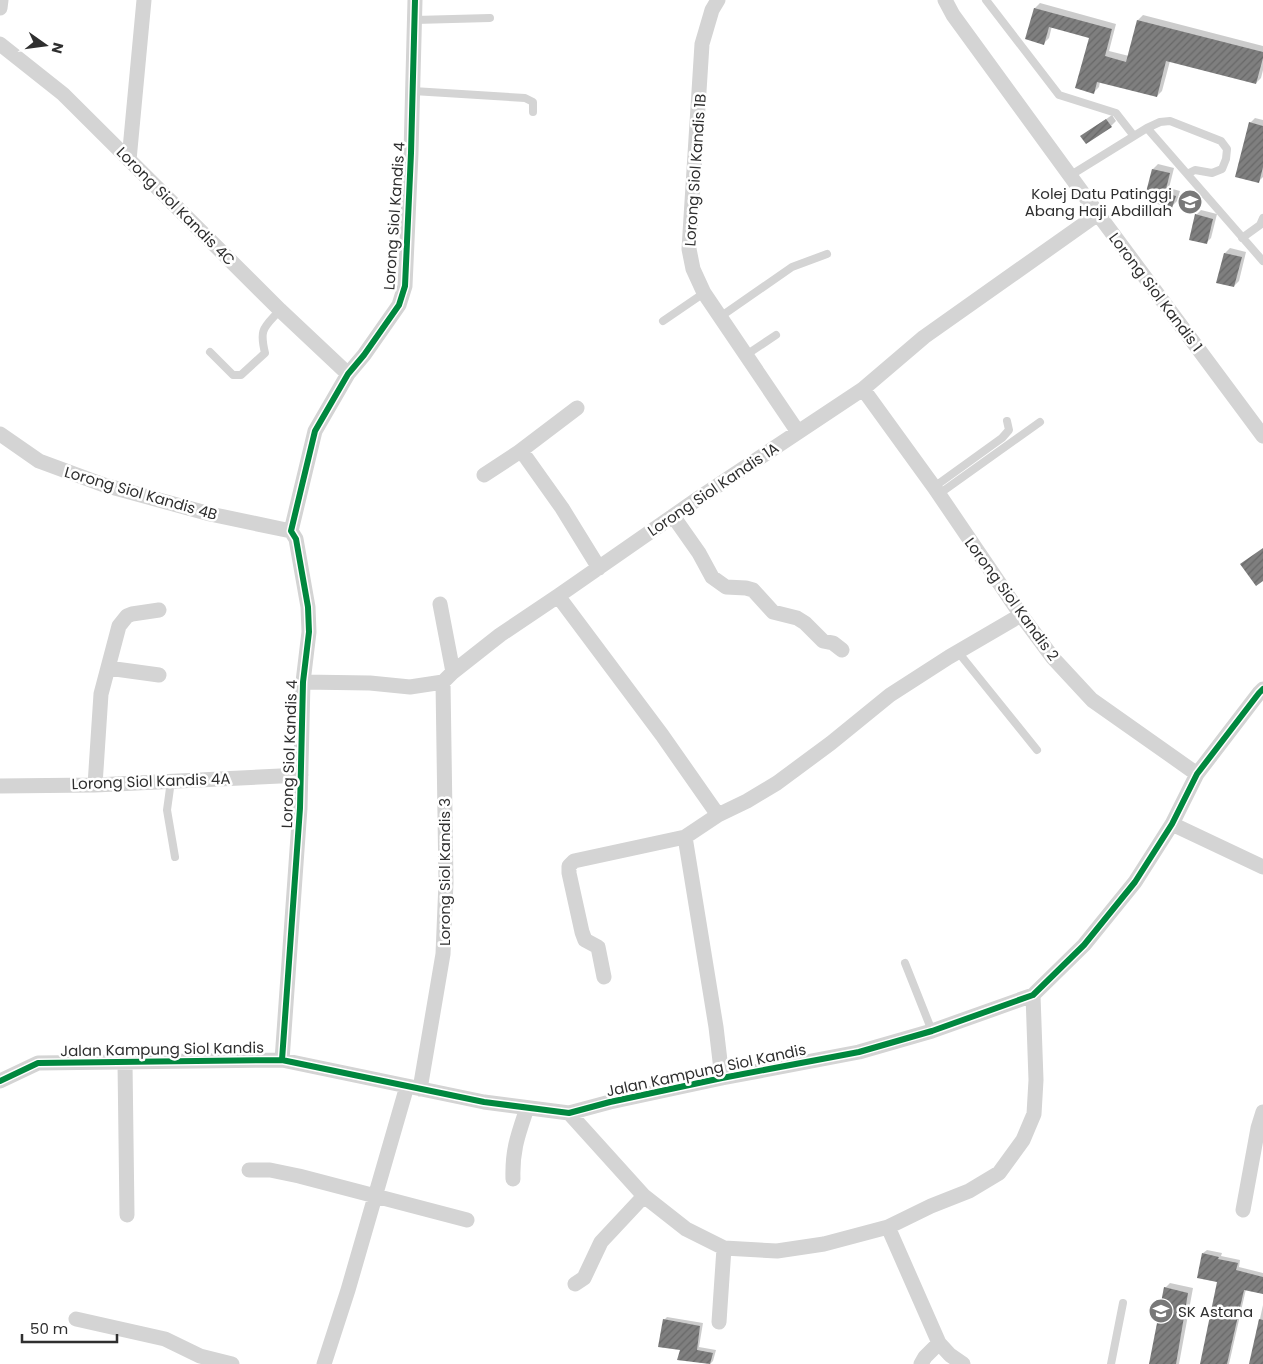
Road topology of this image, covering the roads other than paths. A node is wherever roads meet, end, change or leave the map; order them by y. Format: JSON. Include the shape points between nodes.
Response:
{"nodes":[{"id":1,"x":1,"y":0,"type":"edge"},
{"id":2,"x":144,"y":0,"type":"edge"},
{"id":3,"x":415,"y":0,"type":"edge"},
{"id":4,"x":718,"y":0,"type":"edge"},
{"id":5,"x":944,"y":0,"type":"edge"},
{"id":6,"x":986,"y":0,"type":"edge"},
{"id":7,"x":0,"y":8,"type":"edge"},
{"id":8,"x":490,"y":18,"type":"dead end"},
{"id":9,"x":415,"y":20,"type":"junction"},
{"id":10,"x":0,"y":44,"type":"edge"},
{"id":11,"x":413,"y":91,"type":"junction"},
{"id":12,"x":534,"y":112,"type":"dead end"},
{"id":13,"x":1148,"y":128,"type":"junction"},
{"id":14,"x":1134,"y":136,"type":"junction"},
{"id":15,"x":129,"y":160,"type":"junction"},
{"id":16,"x":1187,"y":174,"type":"junction"},
{"id":17,"x":1071,"y":175,"type":"junction"},
{"id":18,"x":1098,"y":214,"type":"junction"},
{"id":19,"x":1263,"y":218,"type":"edge"},
{"id":20,"x":1242,"y":238,"type":"junction"},
{"id":21,"x":827,"y":254,"type":"dead end"},
{"id":22,"x":1263,"y":261,"type":"edge"},
{"id":23,"x":704,"y":293,"type":"junction"},
{"id":24,"x":280,"y":310,"type":"junction"},
{"id":25,"x":720,"y":317,"type":"junction"},
{"id":26,"x":663,"y":321,"type":"dead end"},
{"id":27,"x":776,"y":335,"type":"dead end"},
{"id":28,"x":210,"y":352,"type":"dead end"},
{"id":29,"x":746,"y":355,"type":"junction"},
{"id":30,"x":348,"y":374,"type":"junction"},
{"id":31,"x":863,"y":389,"type":"junction"},
{"id":32,"x":577,"y":408,"type":"dead end"},
{"id":33,"x":1007,"y":421,"type":"dead end"},
{"id":34,"x":1040,"y":422,"type":"dead end"},
{"id":35,"x":798,"y":432,"type":"junction"},
{"id":36,"x":0,"y":434,"type":"edge"},
{"id":37,"x":1263,"y":436,"type":"edge"},
{"id":38,"x":520,"y":452,"type":"junction"},
{"id":39,"x":484,"y":475,"type":"dead end"},
{"id":40,"x":936,"y":490,"type":"junction"},
{"id":41,"x":673,"y":516,"type":"junction"},
{"id":42,"x":291,"y":531,"type":"junction"},
{"id":43,"x":599,"y":568,"type":"junction"},
{"id":44,"x":558,"y":596,"type":"junction"},
{"id":45,"x":440,"y":604,"type":"dead end"},
{"id":46,"x":159,"y":610,"type":"dead end"},
{"id":47,"x":1021,"y":615,"type":"junction"},
{"id":48,"x":842,"y":650,"type":"dead end"},
{"id":49,"x":958,"y":652,"type":"junction"},
{"id":50,"x":108,"y":668,"type":"junction"},
{"id":51,"x":159,"y":675,"type":"dead end"},
{"id":52,"x":448,"y":677,"type":"junction"},
{"id":53,"x":303,"y":682,"type":"junction"},
{"id":54,"x":1263,"y":689,"type":"edge"},
{"id":55,"x":1037,"y":750,"type":"dead end"},
{"id":56,"x":1197,"y":774,"type":"junction"},
{"id":57,"x":301,"y":775,"type":"junction"},
{"id":58,"x":171,"y":781,"type":"junction"},
{"id":59,"x":95,"y":784,"type":"junction"},
{"id":60,"x":0,"y":786,"type":"edge"},
{"id":61,"x":718,"y":815,"type":"junction"},
{"id":62,"x":1172,"y":824,"type":"junction"},
{"id":63,"x":685,"y":837,"type":"junction"},
{"id":64,"x":175,"y":857,"type":"dead end"},
{"id":65,"x":1263,"y":867,"type":"edge"},
{"id":66,"x":905,"y":963,"type":"dead end"},
{"id":67,"x":604,"y":977,"type":"dead end"},
{"id":68,"x":1033,"y":995,"type":"junction"},
{"id":69,"x":932,"y":1031,"type":"junction"},
{"id":70,"x":282,"y":1060,"type":"junction"},
{"id":71,"x":125,"y":1063,"type":"junction"},
{"id":72,"x":722,"y":1078,"type":"junction"},
{"id":73,"x":0,"y":1080,"type":"edge"},
{"id":74,"x":413,"y":1088,"type":"junction"},
{"id":75,"x":527,"y":1108,"type":"junction"},
{"id":76,"x":1263,"y":1112,"type":"edge"},
{"id":77,"x":569,"y":1113,"type":"junction"},
{"id":78,"x":250,"y":1170,"type":"dead end"},
{"id":79,"x":513,"y":1179,"type":"dead end"},
{"id":80,"x":375,"y":1196,"type":"junction"},
{"id":81,"x":644,"y":1196,"type":"junction"},
{"id":82,"x":1244,"y":1210,"type":"dead end"},
{"id":83,"x":127,"y":1215,"type":"dead end"},
{"id":84,"x":467,"y":1220,"type":"dead end"},
{"id":85,"x":888,"y":1227,"type":"junction"},
{"id":86,"x":724,"y":1248,"type":"junction"},
{"id":87,"x":575,"y":1284,"type":"dead end"},
{"id":88,"x":1123,"y":1303,"type":"dead end"},
{"id":89,"x":76,"y":1320,"type":"dead end"},
{"id":90,"x":719,"y":1322,"type":"dead end"},
{"id":91,"x":939,"y":1343,"type":"junction"},
{"id":92,"x":232,"y":1364,"type":"edge"},
{"id":93,"x":324,"y":1364,"type":"edge"},
{"id":94,"x":921,"y":1364,"type":"edge"},
{"id":95,"x":963,"y":1364,"type":"edge"},
{"id":96,"x":1111,"y":1364,"type":"edge"}],
"edges":[{"from":1,"to":7,"type":"street"},
{"from":2,"to":15,"type":"street"},
{"from":3,"to":9,"type":"street","name":"Lorong Siol Kandis 4"},
{"from":4,"to":23,"type":"street","name":"Lorong Siol Kandis 1B","via":[[702,44],[689,232],[692,269]]},
{"from":5,"to":17,"type":"street","name":"Lorong Siol Kandis 1"},
{"from":6,"to":14,"type":"lane","via":[[1059,95],[1116,113]]},
{"from":8,"to":9,"type":"lane"},
{"from":9,"to":11,"type":"street","name":"Lorong Siol Kandis 4"},
{"from":10,"to":15,"type":"street","name":"Lorong Siol Kandis 4C","via":[[63,94]]},
{"from":11,"to":12,"type":"lane","via":[[525,98],[533,102]]},
{"from":11,"to":30,"type":"street","name":"Lorong Siol Kandis 4","via":[[405,286],[399,305]]},
{"from":13,"to":14,"type":"lane"},
{"from":13,"to":16,"type":"lane"},
{"from":13,"to":16,"type":"lane","via":[[1160,122],[1170,122],[1221,141],[1227,149],[1222,169],[1212,173],[1194,170]]},
{"from":14,"to":17,"type":"lane"},
{"from":15,"to":24,"type":"street","name":"Lorong Siol Kandis 4C"},
{"from":16,"to":20,"type":"lane"},
{"from":17,"to":18,"type":"street","name":"Lorong Siol Kandis 1"},
{"from":18,"to":31,"type":"street","name":"Lorong Siol Kandis 1A","via":[[924,338]]},
{"from":18,"to":37,"type":"street","name":"Lorong Siol Kandis 1"},
{"from":19,"to":20,"type":"lane","via":[[1260,225]]},
{"from":20,"to":22,"type":"lane"},
{"from":21,"to":25,"type":"lane","via":[[792,267]]},
{"from":23,"to":25,"type":"street","name":"Lorong Siol Kandis 1B"},
{"from":23,"to":26,"type":"lane"},
{"from":24,"to":28,"type":"lane","via":[[262,331],[265,353],[241,375],[233,375]]},
{"from":24,"to":30,"type":"street","name":"Lorong Siol Kandis 4C"},
{"from":25,"to":29,"type":"street","name":"Lorong Siol Kandis 1B"},
{"from":27,"to":29,"type":"lane"},
{"from":29,"to":35,"type":"street","name":"Lorong Siol Kandis 1B"},
{"from":30,"to":42,"type":"street","name":"Lorong Siol Kandis 4","via":[[316,431]]},
{"from":31,"to":35,"type":"street","name":"Lorong Siol Kandis 1A"},
{"from":31,"to":40,"type":"street","name":"Lorong Siol Kandis 2"},
{"from":32,"to":38,"type":"street"},
{"from":33,"to":40,"type":"lane","via":[[1009,430],[1002,438]]},
{"from":34,"to":40,"type":"lane"},
{"from":35,"to":41,"type":"street","name":"Lorong Siol Kandis 1A"},
{"from":36,"to":42,"type":"street","name":"Lorong Siol Kandis 4B","via":[[39,462],[104,485],[210,514]]},
{"from":38,"to":39,"type":"street"},
{"from":38,"to":43,"type":"street","via":[[562,508]]},
{"from":40,"to":47,"type":"street","name":"Lorong Siol Kandis 2"},
{"from":41,"to":43,"type":"street","name":"Lorong Siol Kandis 1A"},
{"from":41,"to":48,"type":"street","via":[[712,578],[726,587],[753,590],[773,612],[797,618],[823,641]]},
{"from":42,"to":53,"type":"street","name":"Lorong Siol Kandis 4","via":[[296,539],[309,617]]},
{"from":43,"to":44,"type":"street","name":"Lorong Siol Kandis 1A"},
{"from":44,"to":52,"type":"street","name":"Lorong Siol Kandis 1A","via":[[500,635]]},
{"from":44,"to":61,"type":"street"},
{"from":45,"to":52,"type":"street","name":"Lorong Siol Kandis 3"},
{"from":46,"to":50,"type":"street","via":[[132,614],[122,621]]},
{"from":47,"to":49,"type":"street"},
{"from":47,"to":56,"type":"street","name":"Lorong Siol Kandis 2","via":[[1053,658],[1092,700]]},
{"from":49,"to":55,"type":"lane"},
{"from":49,"to":61,"type":"street","via":[[890,695],[832,743],[777,782]]},
{"from":50,"to":51,"type":"street"},
{"from":50,"to":59,"type":"street","via":[[101,694]]},
{"from":52,"to":53,"type":"street","name":"Lorong Siol Kandis 1A","via":[[410,687]]},
{"from":52,"to":74,"type":"street","name":"Lorong Siol Kandis 3","via":[[444,954]]},
{"from":53,"to":57,"type":"street","name":"Lorong Siol Kandis 4"},
{"from":54,"to":56,"type":"street","name":"Jalan Kampung Siol Kandis"},
{"from":56,"to":62,"type":"street","name":"Jalan Kampung Siol Kandis"},
{"from":57,"to":58,"type":"street","name":"Lorong Siol Kandis 4A"},
{"from":57,"to":70,"type":"street","name":"Lorong Siol Kandis 4"},
{"from":58,"to":59,"type":"street","name":"Lorong Siol Kandis 4A"},
{"from":58,"to":64,"type":"lane","via":[[166,810]]},
{"from":59,"to":60,"type":"street","name":"Lorong Siol Kandis 4A"},
{"from":61,"to":63,"type":"street"},
{"from":62,"to":65,"type":"street"},
{"from":62,"to":68,"type":"street","name":"Jalan Kampung Siol Kandis","via":[[1135,882],[1084,945]]},
{"from":63,"to":67,"type":"street","via":[[574,862],[569,866],[582,932],[585,940],[598,948]]},
{"from":63,"to":72,"type":"street"},
{"from":66,"to":69,"type":"lane"},
{"from":68,"to":69,"type":"street","name":"Jalan Kampung Siol Kandis"},
{"from":68,"to":85,"type":"street","via":[[1034,1114],[1023,1140],[999,1173],[969,1191]]},
{"from":69,"to":72,"type":"street","name":"Jalan Kampung Siol Kandis","via":[[859,1052]]},
{"from":70,"to":71,"type":"street","name":"Jalan Kampung Siol Kandis"},
{"from":70,"to":74,"type":"street","name":"Jalan Kampung Siol Kandis"},
{"from":71,"to":73,"type":"street","name":"Jalan Kampung Siol Kandis","via":[[38,1063]]},
{"from":71,"to":83,"type":"street"},
{"from":72,"to":77,"type":"street","name":"Jalan Kampung Siol Kandis"},
{"from":74,"to":75,"type":"street","name":"Jalan Kampung Siol Kandis"},
{"from":74,"to":80,"type":"street","name":"Lorong Siol Kandis 3"},
{"from":75,"to":77,"type":"street","name":"Jalan Kampung Siol Kandis"},
{"from":75,"to":79,"type":"street","via":[[512,1158]]},
{"from":76,"to":82,"type":"street"},
{"from":77,"to":81,"type":"street"},
{"from":78,"to":80,"type":"street","via":[[270,1170]]},
{"from":80,"to":84,"type":"street"},
{"from":80,"to":93,"type":"street","name":"Lorong Siol Kandis 3"},
{"from":81,"to":86,"type":"street","via":[[686,1229]]},
{"from":81,"to":87,"type":"street","via":[[601,1242],[584,1278]]},
{"from":85,"to":86,"type":"street","via":[[824,1244],[777,1251]]},
{"from":85,"to":91,"type":"street"},
{"from":86,"to":90,"type":"street"},
{"from":88,"to":96,"type":"lane"},
{"from":89,"to":92,"type":"street","via":[[166,1339],[200,1356]]},
{"from":91,"to":94,"type":"street"},
{"from":91,"to":95,"type":"street"}]}
